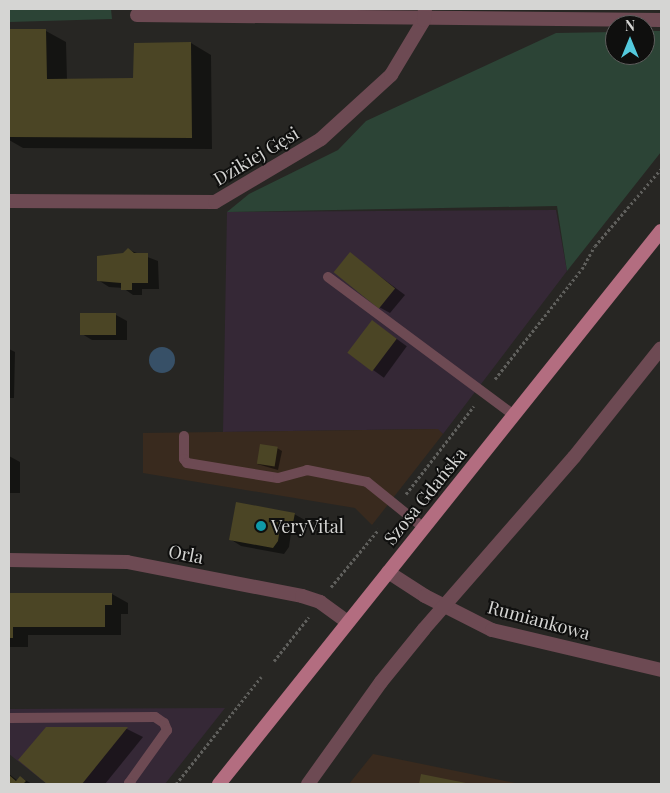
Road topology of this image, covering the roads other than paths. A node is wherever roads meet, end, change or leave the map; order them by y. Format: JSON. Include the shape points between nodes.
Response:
{"nodes":[{"id":1,"x":424,"y":14,"type":"edge"},
{"id":2,"x":136,"y":15,"type":"dead end"},
{"id":3,"x":661,"y":20,"type":"edge"},
{"id":4,"x":9,"y":201,"type":"edge"},
{"id":5,"x":661,"y":231,"type":"edge"},
{"id":6,"x":328,"y":277,"type":"dead end"},
{"id":7,"x":661,"y":348,"type":"edge"},
{"id":8,"x":514,"y":415,"type":"junction"},
{"id":9,"x":184,"y":436,"type":"dead end"},
{"id":10,"x":424,"y":528,"type":"junction"},
{"id":11,"x":9,"y":560,"type":"edge"},
{"id":12,"x":388,"y":572,"type":"junction"},
{"id":13,"x":444,"y":607,"type":"junction"},
{"id":14,"x":348,"y":622,"type":"junction"},
{"id":15,"x":661,"y":670,"type":"edge"},
{"id":16,"x":9,"y":718,"type":"edge"},
{"id":17,"x":131,"y":784,"type":"edge"},
{"id":18,"x":220,"y":784,"type":"edge"},
{"id":19,"x":308,"y":784,"type":"edge"}],
"edges":[{"from":1,"to":2,"type":"street"},
{"from":1,"to":3,"type":"street"},
{"from":1,"to":4,"type":"street","name":"Dzikiej Gęsi","via":[[391,75],[321,139],[215,202]]},
{"from":5,"to":8,"type":"main road","name":"Szosa Gdańska"},
{"from":6,"to":8,"type":"lane"},
{"from":7,"to":13,"type":"street","via":[[574,457]]},
{"from":8,"to":10,"type":"main road","name":"Szosa Gdańska"},
{"from":9,"to":10,"type":"lane","via":[[184,459],[188,463],[278,478],[307,470],[367,482]]},
{"from":10,"to":12,"type":"main road","name":"Szosa Gdańska"},
{"from":11,"to":14,"type":"street","name":"Orla","via":[[127,562],[302,596],[320,602]]},
{"from":12,"to":13,"type":"street","name":"Rumiankowa"},
{"from":12,"to":14,"type":"main road","name":"Szosa Gdańska"},
{"from":13,"to":15,"type":"street","name":"Rumiankowa","via":[[492,630]]},
{"from":13,"to":19,"type":"street","via":[[381,682]]},
{"from":14,"to":18,"type":"main road","name":"Szosa Gdańska"},
{"from":16,"to":17,"type":"lane","via":[[156,718],[164,723],[167,730]]}]}
